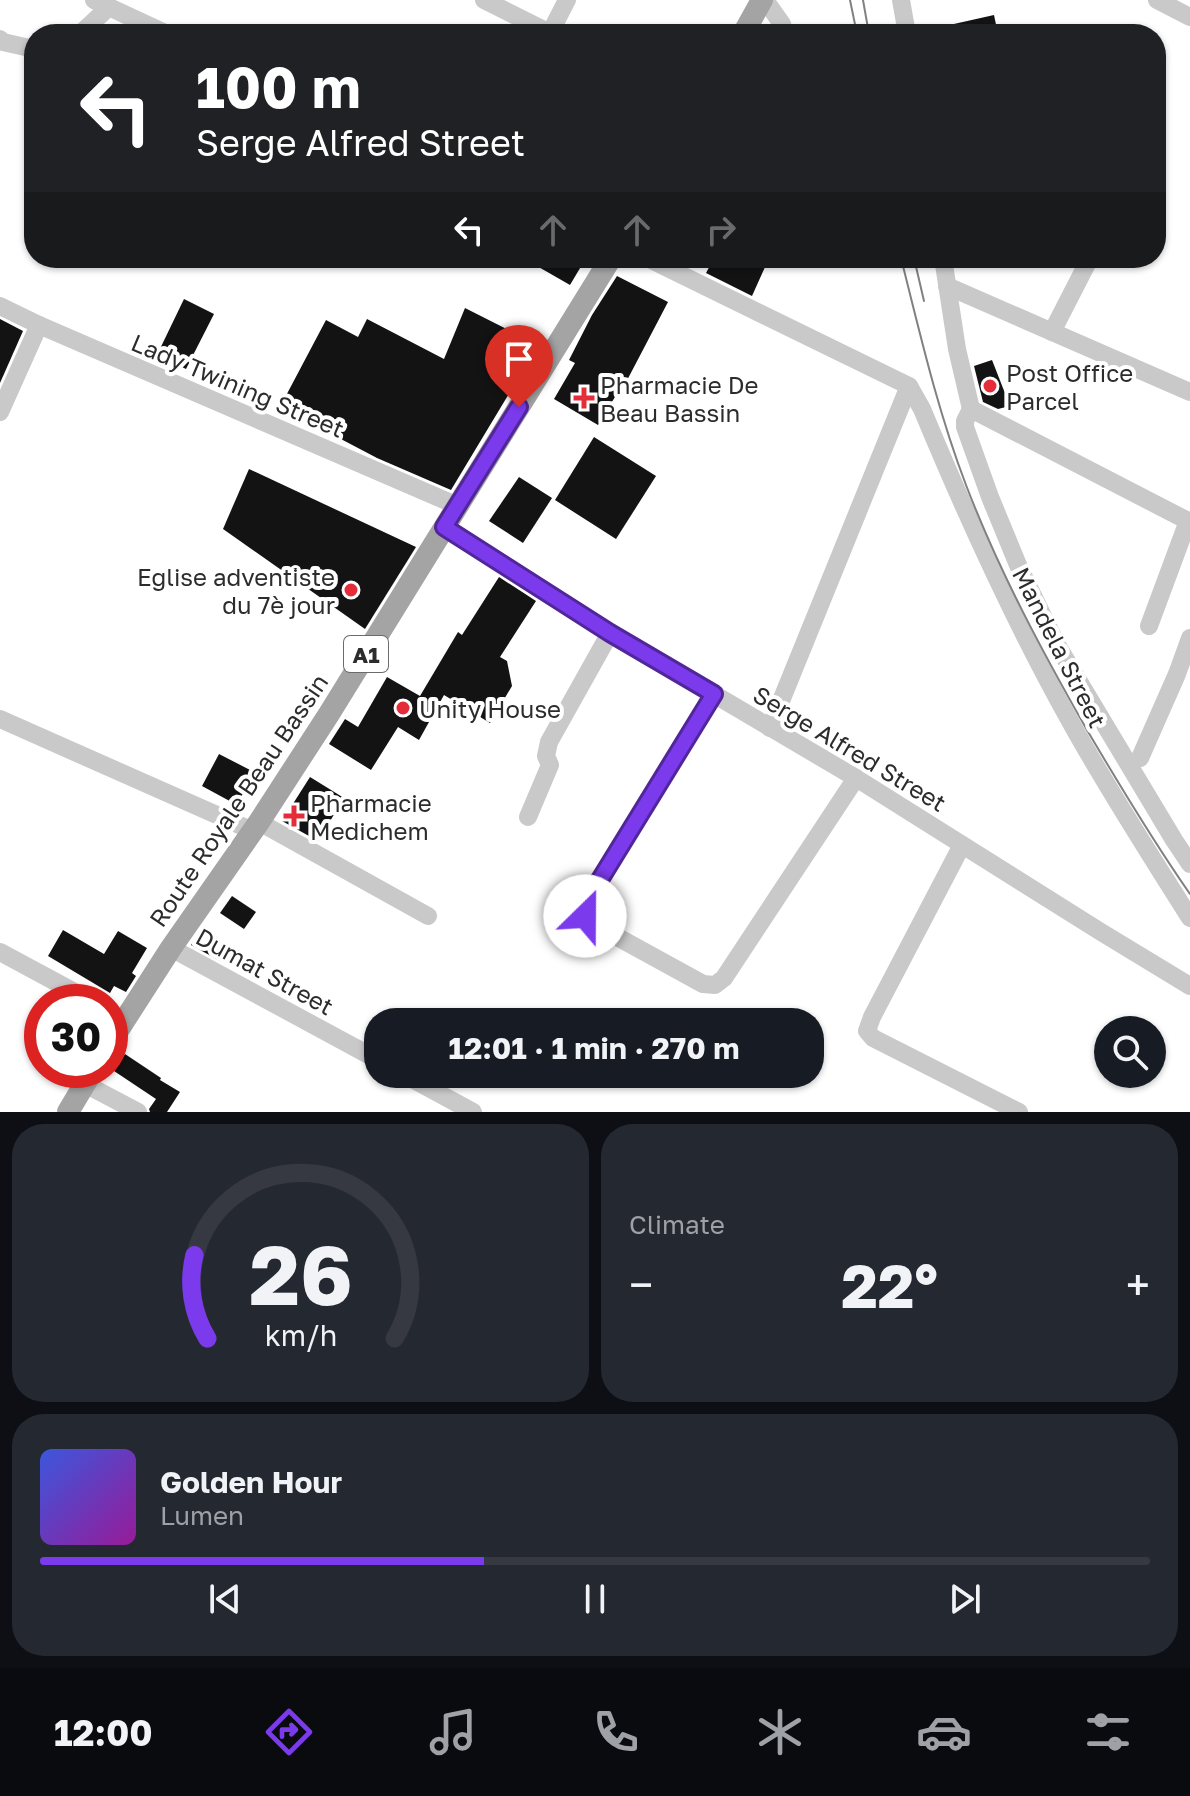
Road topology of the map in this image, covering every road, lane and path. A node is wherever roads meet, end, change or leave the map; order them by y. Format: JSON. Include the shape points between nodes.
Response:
{"nodes":[{"id":1,"x":484,"y":0,"type":"edge"},
{"id":2,"x":527,"y":0,"type":"edge"},
{"id":3,"x":567,"y":0,"type":"edge"},
{"id":4,"x":764,"y":0,"type":"edge"},
{"id":5,"x":901,"y":0,"type":"edge"},
{"id":6,"x":1157,"y":0,"type":"edge"},
{"id":7,"x":102,"y":4,"type":"edge"},
{"id":8,"x":518,"y":17,"type":"junction"},
{"id":9,"x":1190,"y":17,"type":"edge"},
{"id":10,"x":87,"y":24,"type":"edge"},
{"id":11,"x":145,"y":24,"type":"edge"},
{"id":12,"x":532,"y":24,"type":"edge"},
{"id":13,"x":555,"y":24,"type":"edge"},
{"id":14,"x":749,"y":24,"type":"edge"},
{"id":15,"x":782,"y":24,"type":"edge"},
{"id":16,"x":905,"y":24,"type":"edge"},
{"id":17,"x":0,"y":39,"type":"edge"},
{"id":18,"x":24,"y":47,"type":"edge"},
{"id":19,"x":605,"y":268,"type":"edge"},
{"id":20,"x":667,"y":268,"type":"edge"},
{"id":21,"x":944,"y":268,"type":"edge"},
{"id":22,"x":1085,"y":268,"type":"edge"},
{"id":23,"x":947,"y":286,"type":"junction"},
{"id":24,"x":0,"y":306,"type":"edge"},
{"id":25,"x":39,"y":325,"type":"junction"},
{"id":26,"x":1052,"y":332,"type":"junction"},
{"id":27,"x":909,"y":386,"type":"junction"},
{"id":28,"x":1190,"y":392,"type":"edge"},
{"id":29,"x":971,"y":409,"type":"junction"},
{"id":30,"x":0,"y":412,"type":"edge"},
{"id":31,"x":458,"y":506,"type":"junction"},
{"id":32,"x":1189,"y":521,"type":"edge"},
{"id":33,"x":444,"y":527,"type":"junction"},
{"id":34,"x":1149,"y":626,"type":"dead end"},
{"id":35,"x":610,"y":633,"type":"junction"},
{"id":36,"x":1190,"y":638,"type":"edge"},
{"id":37,"x":714,"y":694,"type":"junction"},
{"id":38,"x":0,"y":719,"type":"edge"},
{"id":39,"x":770,"y":728,"type":"junction"},
{"id":40,"x":1140,"y":758,"type":"dead end"},
{"id":41,"x":856,"y":778,"type":"junction"},
{"id":42,"x":528,"y":817,"type":"dead end"},
{"id":43,"x":256,"y":827,"type":"junction"},
{"id":44,"x":962,"y":845,"type":"junction"},
{"id":45,"x":1190,"y":864,"type":"edge"},
{"id":46,"x":428,"y":916,"type":"dead end"},
{"id":47,"x":1190,"y":918,"type":"edge"},
{"id":48,"x":171,"y":948,"type":"junction"},
{"id":49,"x":0,"y":952,"type":"edge"},
{"id":50,"x":60,"y":984,"type":"edge"},
{"id":51,"x":1190,"y":986,"type":"edge"},
{"id":52,"x":128,"y":1001,"type":"edge"},
{"id":53,"x":364,"y":1052,"type":"edge"},
{"id":54,"x":82,"y":1088,"type":"edge"},
{"id":55,"x":104,"y":1088,"type":"edge"},
{"id":56,"x":429,"y":1088,"type":"edge"},
{"id":57,"x":68,"y":1112,"type":"edge"},
{"id":58,"x":138,"y":1112,"type":"edge"},
{"id":59,"x":473,"y":1112,"type":"edge"},
{"id":60,"x":1019,"y":1112,"type":"edge"}],
"edges":[{"from":1,"to":8,"type":"street"},
{"from":2,"to":8,"type":"street"},
{"from":3,"to":13,"type":"street"},
{"from":4,"to":14,"type":"main road"},
{"from":4,"to":15,"type":"street"},
{"from":5,"to":16,"type":"street"},
{"from":6,"to":9,"type":"street"},
{"from":7,"to":10,"type":"street"},
{"from":7,"to":11,"type":"street"},
{"from":8,"to":12,"type":"street"},
{"from":17,"to":18,"type":"street"},
{"from":19,"to":31,"type":"main road","name":"Route Royale Beau Bassin","number":"A1"},
{"from":20,"to":27,"type":"street"},
{"from":21,"to":23,"type":"street"},
{"from":22,"to":26,"type":"street"},
{"from":23,"to":26,"type":"street"},
{"from":23,"to":29,"type":"street"},
{"from":24,"to":25,"type":"street","name":"Lady Twining Street"},
{"from":25,"to":30,"type":"street"},
{"from":25,"to":31,"type":"street","name":"Lady Twining Street"},
{"from":26,"to":28,"type":"street"},
{"from":27,"to":39,"type":"street"},
{"from":27,"to":47,"type":"street","name":"Mandela Street","via":[[1037,661],[1100,775]]},
{"from":29,"to":32,"type":"street"},
{"from":29,"to":45,"type":"street","via":[[965,427],[1034,599]]},
{"from":31,"to":33,"type":"main road","name":"Route Royale Beau Bassin","number":"A1"},
{"from":32,"to":34,"type":"street"},
{"from":33,"to":35,"type":"street","name":"Serge Alfred Street"},
{"from":33,"to":43,"type":"main road","name":"Route Royale Beau Bassin","number":"A1"},
{"from":35,"to":37,"type":"street","name":"Serge Alfred Street"},
{"from":35,"to":42,"type":"street","via":[[549,742],[550,765]]},
{"from":36,"to":40,"type":"street"},
{"from":37,"to":39,"type":"street","name":"Serge Alfred Street"},
{"from":37,"to":41,"type":"street","via":[[585,904],[590,922],[703,984],[715,985]]},
{"from":38,"to":43,"type":"street"},
{"from":39,"to":41,"type":"street","name":"Serge Alfred Street"},
{"from":41,"to":44,"type":"street","name":"Serge Alfred Street"},
{"from":43,"to":46,"type":"street"},
{"from":43,"to":48,"type":"main road","name":"Route Royale Beau Bassin","number":"A1"},
{"from":44,"to":51,"type":"street","name":"Serge Alfred Street"},
{"from":44,"to":60,"type":"street","via":[[867,1031]]},
{"from":48,"to":52,"type":"main road","name":"Route Royale Beau Bassin","number":"A1"},
{"from":48,"to":53,"type":"street","name":"Dumat Street"},
{"from":49,"to":50,"type":"street"},
{"from":54,"to":57,"type":"main road"},
{"from":55,"to":58,"type":"street"},
{"from":56,"to":59,"type":"street"}]}
